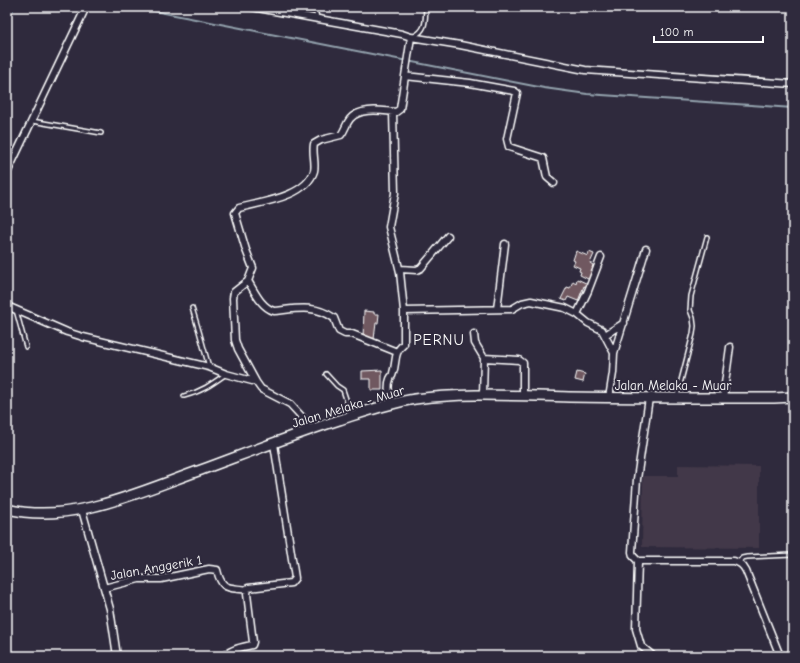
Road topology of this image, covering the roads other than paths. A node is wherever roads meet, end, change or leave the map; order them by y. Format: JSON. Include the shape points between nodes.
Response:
{"nodes":[{"id":1,"x":252,"y":7,"type":"edge"},
{"id":2,"x":315,"y":7,"type":"edge"},
{"id":3,"x":426,"y":7,"type":"edge"},
{"id":4,"x":86,"y":8,"type":"edge"},
{"id":5,"x":317,"y":19,"type":"junction"},
{"id":6,"x":411,"y":37,"type":"junction"},
{"id":7,"x":405,"y":76,"type":"junction"},
{"id":8,"x":793,"y":84,"type":"edge"},
{"id":9,"x":393,"y":112,"type":"junction"},
{"id":10,"x":32,"y":121,"type":"junction"},
{"id":11,"x":101,"y":133,"type":"dead end"},
{"id":12,"x":7,"y":173,"type":"edge"},
{"id":13,"x":554,"y":183,"type":"dead end"},
{"id":14,"x":448,"y":236,"type":"dead end"},
{"id":15,"x":707,"y":238,"type":"dead end"},
{"id":16,"x":505,"y":244,"type":"dead end"},
{"id":17,"x":646,"y":249,"type":"dead end"},
{"id":18,"x":601,"y":256,"type":"dead end"},
{"id":19,"x":400,"y":269,"type":"junction"},
{"id":20,"x":248,"y":282,"type":"junction"},
{"id":21,"x":7,"y":306,"type":"edge"},
{"id":22,"x":192,"y":308,"type":"dead end"},
{"id":23,"x":497,"y":309,"type":"junction"},
{"id":24,"x":16,"y":310,"type":"junction"},
{"id":25,"x":404,"y":311,"type":"junction"},
{"id":26,"x":577,"y":314,"type":"junction"},
{"id":27,"x":624,"y":323,"type":"junction"},
{"id":28,"x":474,"y":334,"type":"dead end"},
{"id":29,"x":605,"y":335,"type":"junction"},
{"id":30,"x":26,"y":347,"type":"dead end"},
{"id":31,"x":730,"y":347,"type":"dead end"},
{"id":32,"x":396,"y":352,"type":"junction"},
{"id":33,"x":614,"y":353,"type":"junction"},
{"id":34,"x":484,"y":358,"type":"junction"},
{"id":35,"x":209,"y":368,"type":"junction"},
{"id":36,"x":226,"y":374,"type":"junction"},
{"id":37,"x":326,"y":374,"type":"dead end"},
{"id":38,"x":256,"y":382,"type":"junction"},
{"id":39,"x":184,"y":396,"type":"dead end"},
{"id":40,"x":483,"y":396,"type":"junction"},
{"id":41,"x":523,"y":396,"type":"junction"},
{"id":42,"x":793,"y":397,"type":"edge"},
{"id":43,"x":390,"y":398,"type":"junction"},
{"id":44,"x":609,"y":398,"type":"junction"},
{"id":45,"x":649,"y":398,"type":"junction"},
{"id":46,"x":676,"y":398,"type":"junction"},
{"id":47,"x":723,"y":398,"type":"junction"},
{"id":48,"x":351,"y":412,"type":"junction"},
{"id":49,"x":309,"y":430,"type":"junction"},
{"id":50,"x":274,"y":444,"type":"junction"},
{"id":51,"x":7,"y":502,"type":"edge"},
{"id":52,"x":7,"y":509,"type":"edge"},
{"id":53,"x":82,"y":510,"type":"junction"},
{"id":54,"x":43,"y":513,"type":"junction"},
{"id":55,"x":793,"y":555,"type":"edge"},
{"id":56,"x":638,"y":561,"type":"junction"},
{"id":57,"x":739,"y":562,"type":"junction"},
{"id":58,"x":104,"y":588,"type":"junction"},
{"id":59,"x":247,"y":590,"type":"junction"},
{"id":60,"x":117,"y":656,"type":"edge"},
{"id":61,"x":224,"y":656,"type":"edge"},
{"id":62,"x":653,"y":656,"type":"edge"},
{"id":63,"x":780,"y":656,"type":"edge"}],
"edges":[{"from":1,"to":5,"type":"street"},
{"from":2,"to":5,"type":"lane"},
{"from":3,"to":6,"type":"lane","via":[[424,27],[420,33]]},
{"from":4,"to":10,"type":"street"},
{"from":5,"to":6,"type":"street"},
{"from":6,"to":7,"type":"street"},
{"from":6,"to":8,"type":"street","via":[[585,70]]},
{"from":7,"to":9,"type":"street","via":[[400,109]]},
{"from":7,"to":13,"type":"street","via":[[470,83],[517,93],[507,139],[509,147],[543,158],[546,174]]},
{"from":9,"to":19,"type":"street","via":[[395,193],[389,227]]},
{"from":9,"to":20,"type":"street","via":[[363,112],[354,115],[341,135],[314,144],[312,149],[315,170],[302,188],[283,197],[237,210],[235,213],[253,268]]},
{"from":10,"to":11,"type":"lane"},
{"from":10,"to":12,"type":"street"},
{"from":14,"to":19,"type":"street","via":[[421,268]]},
{"from":15,"to":46,"type":"lane","via":[[691,296],[693,334]]},
{"from":16,"to":23,"type":"street"},
{"from":17,"to":27,"type":"street"},
{"from":18,"to":26,"type":"street"},
{"from":19,"to":25,"type":"street"},
{"from":20,"to":32,"type":"street","via":[[268,309],[318,309],[334,318],[339,331]]},
{"from":20,"to":38,"type":"street","via":[[234,292],[235,340]]},
{"from":21,"to":24,"type":"street"},
{"from":22,"to":35,"type":"lane"},
{"from":23,"to":25,"type":"street"},
{"from":23,"to":26,"type":"street","via":[[512,309],[531,301],[565,308]]},
{"from":24,"to":30,"type":"lane"},
{"from":24,"to":35,"type":"street","via":[[84,337]]},
{"from":25,"to":32,"type":"street","via":[[404,344]]},
{"from":26,"to":29,"type":"street","via":[[602,330]]},
{"from":27,"to":29,"type":"street"},
{"from":27,"to":33,"type":"street"},
{"from":28,"to":34,"type":"street","via":[[475,343]]},
{"from":29,"to":33,"type":"street"},
{"from":31,"to":47,"type":"street"},
{"from":32,"to":43,"type":"street","via":[[390,380]]},
{"from":33,"to":44,"type":"street"},
{"from":34,"to":40,"type":"street"},
{"from":34,"to":41,"type":"street","via":[[519,360],[523,363]]},
{"from":35,"to":36,"type":"street"},
{"from":36,"to":38,"type":"street"},
{"from":36,"to":39,"type":"lane","via":[[210,386]]},
{"from":37,"to":48,"type":"lane","via":[[343,390]]},
{"from":38,"to":49,"type":"street","via":[[261,389],[290,404],[302,417]]},
{"from":40,"to":41,"type":"main road","name":"Jalan Melaka - Muar"},
{"from":40,"to":43,"type":"main road","name":"Jalan Melaka - Muar"},
{"from":41,"to":44,"type":"main road","name":"Jalan Melaka - Muar"},
{"from":42,"to":47,"type":"main road","name":"Jalan Melaka - Muar"},
{"from":43,"to":48,"type":"main road","name":"Jalan Melaka - Muar"},
{"from":44,"to":45,"type":"main road","name":"Jalan Melaka - Muar"},
{"from":45,"to":46,"type":"main road","name":"Jalan Melaka - Muar"},
{"from":45,"to":56,"type":"street","via":[[637,479],[632,552]]},
{"from":46,"to":47,"type":"main road","name":"Jalan Melaka - Muar"},
{"from":48,"to":49,"type":"main road","name":"Jalan Melaka - Muar"},
{"from":49,"to":50,"type":"main road","name":"Jalan Melaka - Muar"},
{"from":50,"to":53,"type":"main road","name":"Jalan Melaka - Muar"},
{"from":50,"to":59,"type":"street","via":[[295,578],[292,583]]},
{"from":51,"to":54,"type":"main road","name":"Jalan Melaka - Muar"},
{"from":52,"to":54,"type":"main road","name":"Jalan Melaka - Muar"},
{"from":53,"to":54,"type":"main road","name":"Jalan Melaka - Muar"},
{"from":53,"to":58,"type":"street"},
{"from":55,"to":57,"type":"lane","via":[[748,557],[742,558]]},
{"from":56,"to":57,"type":"street"},
{"from":56,"to":62,"type":"street","via":[[636,629],[641,646]]},
{"from":57,"to":63,"type":"street","via":[[744,566]]},
{"from":58,"to":59,"type":"street","name":"Jalan Anggerik 1","via":[[139,579],[161,579],[209,568],[217,570],[221,583],[226,587]]},
{"from":58,"to":60,"type":"street"},
{"from":59,"to":61,"type":"street","via":[[252,645],[228,652]]}]}
